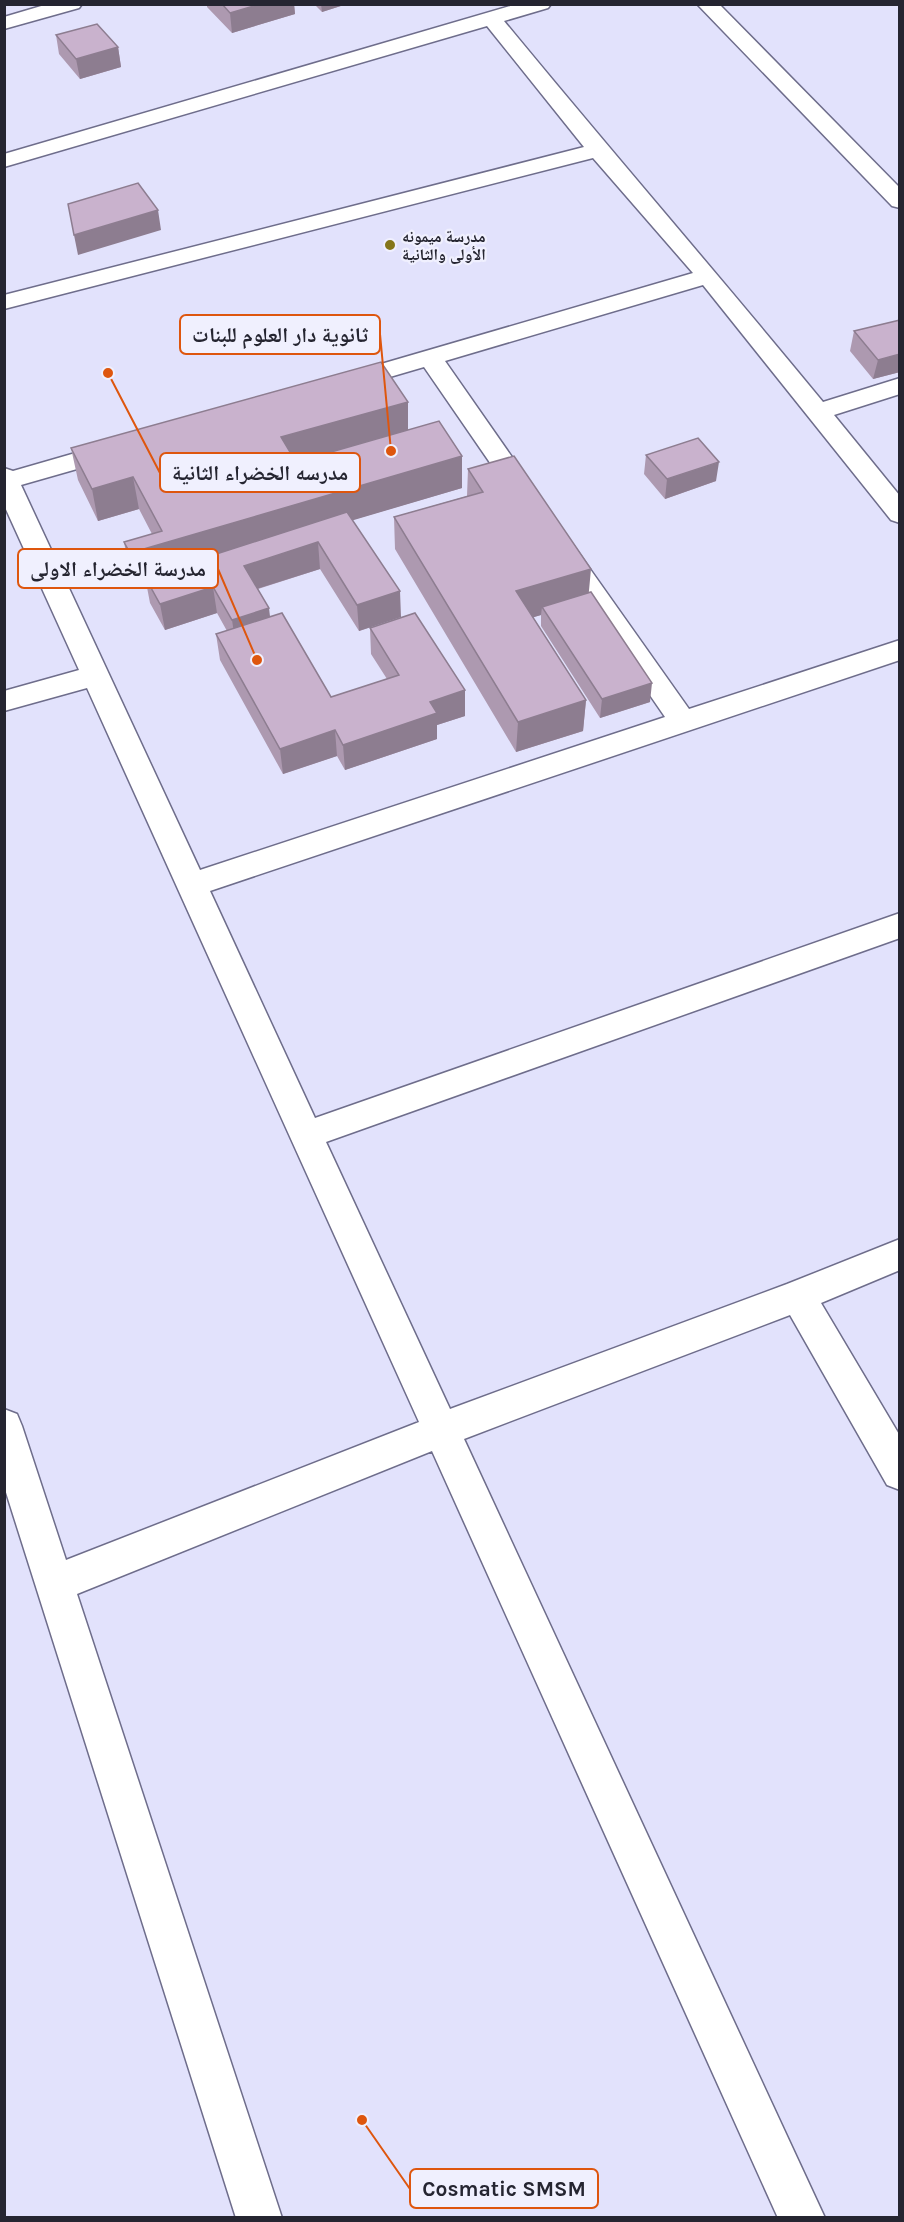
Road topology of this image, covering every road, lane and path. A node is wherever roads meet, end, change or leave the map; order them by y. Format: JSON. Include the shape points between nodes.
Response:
{"nodes":[{"id":1,"x":72,"y":4,"type":"edge"},
{"id":2,"x":541,"y":4,"type":"edge"},
{"id":3,"x":707,"y":4,"type":"edge"},
{"id":4,"x":492,"y":19,"type":"junction"},
{"id":5,"x":4,"y":23,"type":"edge"},
{"id":6,"x":598,"y":150,"type":"junction"},
{"id":7,"x":4,"y":161,"type":"edge"},
{"id":8,"x":900,"y":201,"type":"edge"},
{"id":9,"x":708,"y":276,"type":"junction"},
{"id":10,"x":4,"y":302,"type":"edge"},
{"id":11,"x":430,"y":357,"type":"junction"},
{"id":12,"x":900,"y":386,"type":"edge"},
{"id":13,"x":316,"y":391,"type":"edge"},
{"id":14,"x":817,"y":412,"type":"junction"},
{"id":15,"x":144,"y":441,"type":"edge"},
{"id":16,"x":6,"y":479,"type":"edge"},
{"id":17,"x":900,"y":514,"type":"edge"},
{"id":18,"x":900,"y":650,"type":"edge"},
{"id":19,"x":96,"y":675,"type":"junction"},
{"id":20,"x":4,"y":701,"type":"edge"},
{"id":21,"x":682,"y":722,"type":"junction"},
{"id":22,"x":192,"y":885,"type":"junction"},
{"id":23,"x":900,"y":925,"type":"edge"},
{"id":24,"x":306,"y":1135,"type":"junction"},
{"id":25,"x":900,"y":1254,"type":"edge"},
{"id":26,"x":798,"y":1296,"type":"junction"},
{"id":27,"x":4,"y":1426,"type":"edge"},
{"id":28,"x":441,"y":1430,"type":"junction"},
{"id":29,"x":900,"y":1472,"type":"edge"},
{"id":30,"x":55,"y":1584,"type":"junction"},
{"id":31,"x":259,"y":2217,"type":"edge"},
{"id":32,"x":802,"y":2217,"type":"edge"}],
"edges":[{"from":1,"to":5,"type":"street"},
{"from":2,"to":4,"type":"street"},
{"from":3,"to":8,"type":"street"},
{"from":4,"to":6,"type":"street"},
{"from":4,"to":7,"type":"street"},
{"from":6,"to":9,"type":"street"},
{"from":6,"to":10,"type":"street"},
{"from":9,"to":11,"type":"street"},
{"from":9,"to":14,"type":"street"},
{"from":11,"to":13,"type":"street"},
{"from":11,"to":21,"type":"street"},
{"from":12,"to":14,"type":"street"},
{"from":14,"to":17,"type":"street"},
{"from":15,"to":16,"type":"street"},
{"from":16,"to":19,"type":"street"},
{"from":18,"to":21,"type":"street"},
{"from":19,"to":20,"type":"street"},
{"from":19,"to":22,"type":"street"},
{"from":21,"to":22,"type":"street"},
{"from":22,"to":24,"type":"street"},
{"from":23,"to":24,"type":"street"},
{"from":24,"to":28,"type":"street"},
{"from":25,"to":26,"type":"street"},
{"from":26,"to":28,"type":"street"},
{"from":26,"to":29,"type":"street"},
{"from":27,"to":30,"type":"street"},
{"from":28,"to":30,"type":"street"},
{"from":28,"to":32,"type":"street"},
{"from":30,"to":31,"type":"street"}]}
